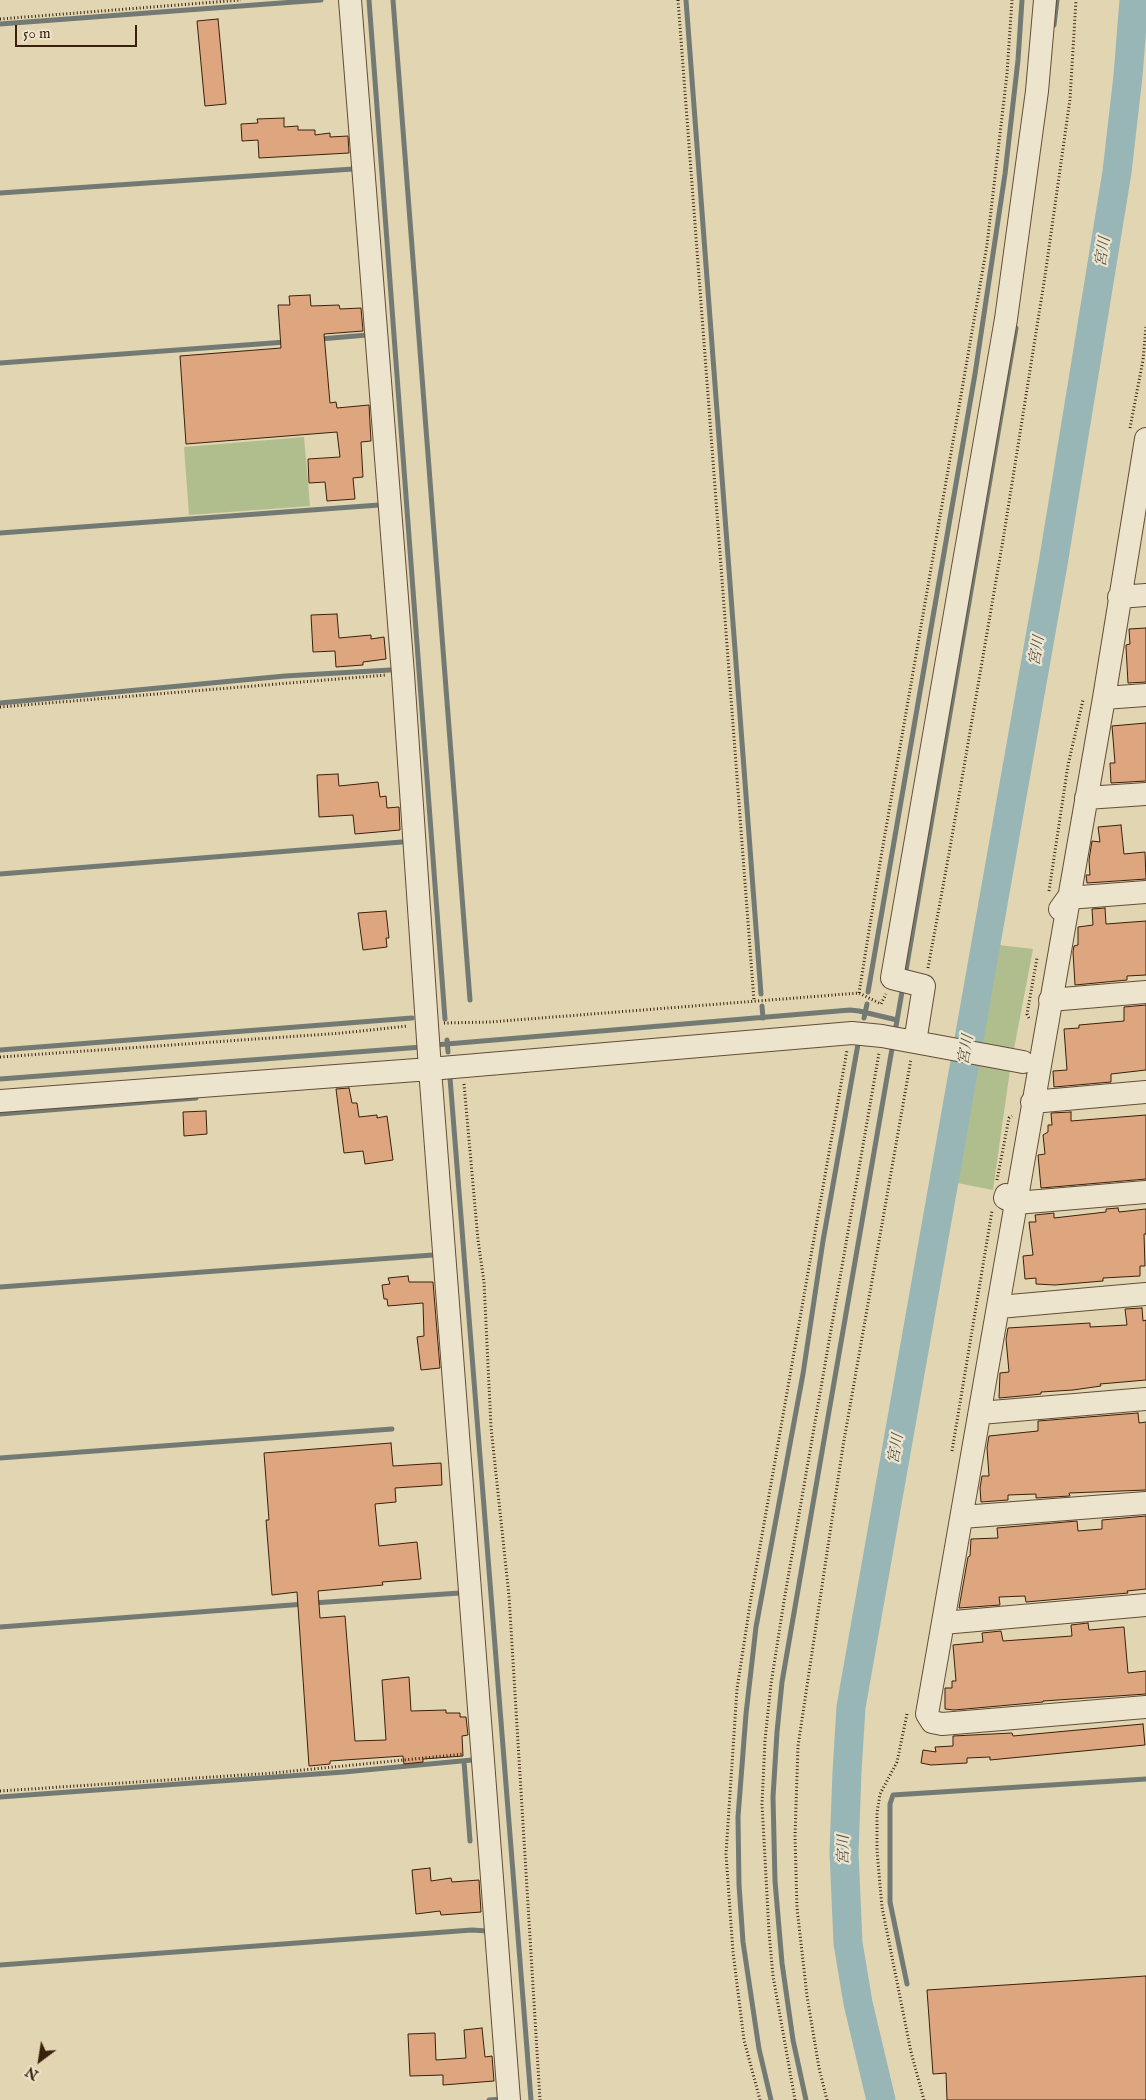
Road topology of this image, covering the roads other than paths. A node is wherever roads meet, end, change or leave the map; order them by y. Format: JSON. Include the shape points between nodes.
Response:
{"nodes":[{"id":1,"x":350,"y":0,"type":"edge"},
{"id":2,"x":1044,"y":0,"type":"edge"},
{"id":3,"x":1137,"y":438,"type":"edge"},
{"id":4,"x":1141,"y":496,"type":"edge"},
{"id":5,"x":1146,"y":595,"type":"edge"},
{"id":6,"x":1119,"y":597,"type":"junction"},
{"id":7,"x":1146,"y":695,"type":"edge"},
{"id":8,"x":1093,"y":698,"type":"junction"},
{"id":9,"x":1146,"y":794,"type":"edge"},
{"id":10,"x":1086,"y":798,"type":"junction"},
{"id":11,"x":1146,"y":892,"type":"edge"},
{"id":12,"x":1058,"y":899,"type":"junction"},
{"id":13,"x":1146,"y":992,"type":"edge"},
{"id":14,"x":1050,"y":1000,"type":"junction"},
{"id":15,"x":900,"y":1039,"type":"junction"},
{"id":16,"x":428,"y":1046,"type":"junction"},
{"id":17,"x":1019,"y":1061,"type":"junction"},
{"id":18,"x":1146,"y":1092,"type":"edge"},
{"id":19,"x":0,"y":1101,"type":"edge"},
{"id":20,"x":1032,"y":1102,"type":"junction"},
{"id":21,"x":1146,"y":1192,"type":"edge"},
{"id":22,"x":1016,"y":1203,"type":"junction"},
{"id":23,"x":1146,"y":1294,"type":"edge"},
{"id":24,"x":999,"y":1307,"type":"junction"},
{"id":25,"x":1146,"y":1399,"type":"edge"},
{"id":26,"x":980,"y":1413,"type":"junction"},
{"id":27,"x":1146,"y":1503,"type":"edge"},
{"id":28,"x":962,"y":1517,"type":"junction"},
{"id":29,"x":1146,"y":1606,"type":"edge"},
{"id":30,"x":944,"y":1623,"type":"junction"},
{"id":31,"x":1146,"y":1707,"type":"edge"},
{"id":32,"x":509,"y":2100,"type":"edge"}],
"edges":[{"from":1,"to":16,"type":"street","via":[[403,674]]},
{"from":2,"to":15,"type":"street","via":[[1037,91],[1006,319],[906,981]]},
{"from":3,"to":4,"type":"street"},
{"from":4,"to":6,"type":"street"},
{"from":5,"to":6,"type":"street"},
{"from":6,"to":8,"type":"street"},
{"from":7,"to":8,"type":"street"},
{"from":8,"to":10,"type":"street"},
{"from":9,"to":10,"type":"street"},
{"from":10,"to":12,"type":"street"},
{"from":11,"to":12,"type":"street"},
{"from":12,"to":14,"type":"street"},
{"from":12,"to":17,"type":"street","via":[[1059,911],[1052,927],[1031,1024]]},
{"from":13,"to":14,"type":"street"},
{"from":14,"to":20,"type":"street"},
{"from":15,"to":16,"type":"street","via":[[852,1033],[462,1066]]},
{"from":15,"to":17,"type":"street"},
{"from":16,"to":19,"type":"street"},
{"from":16,"to":32,"type":"street"},
{"from":17,"to":22,"type":"street","via":[[1005,1198]]},
{"from":18,"to":20,"type":"street"},
{"from":20,"to":22,"type":"street"},
{"from":21,"to":22,"type":"street"},
{"from":22,"to":24,"type":"street"},
{"from":23,"to":24,"type":"street"},
{"from":24,"to":26,"type":"street"},
{"from":25,"to":26,"type":"street"},
{"from":26,"to":28,"type":"street"},
{"from":27,"to":28,"type":"street"},
{"from":28,"to":30,"type":"street"},
{"from":29,"to":30,"type":"street"},
{"from":30,"to":31,"type":"street","via":[[927,1714],[932,1722],[942,1724]]}]}
